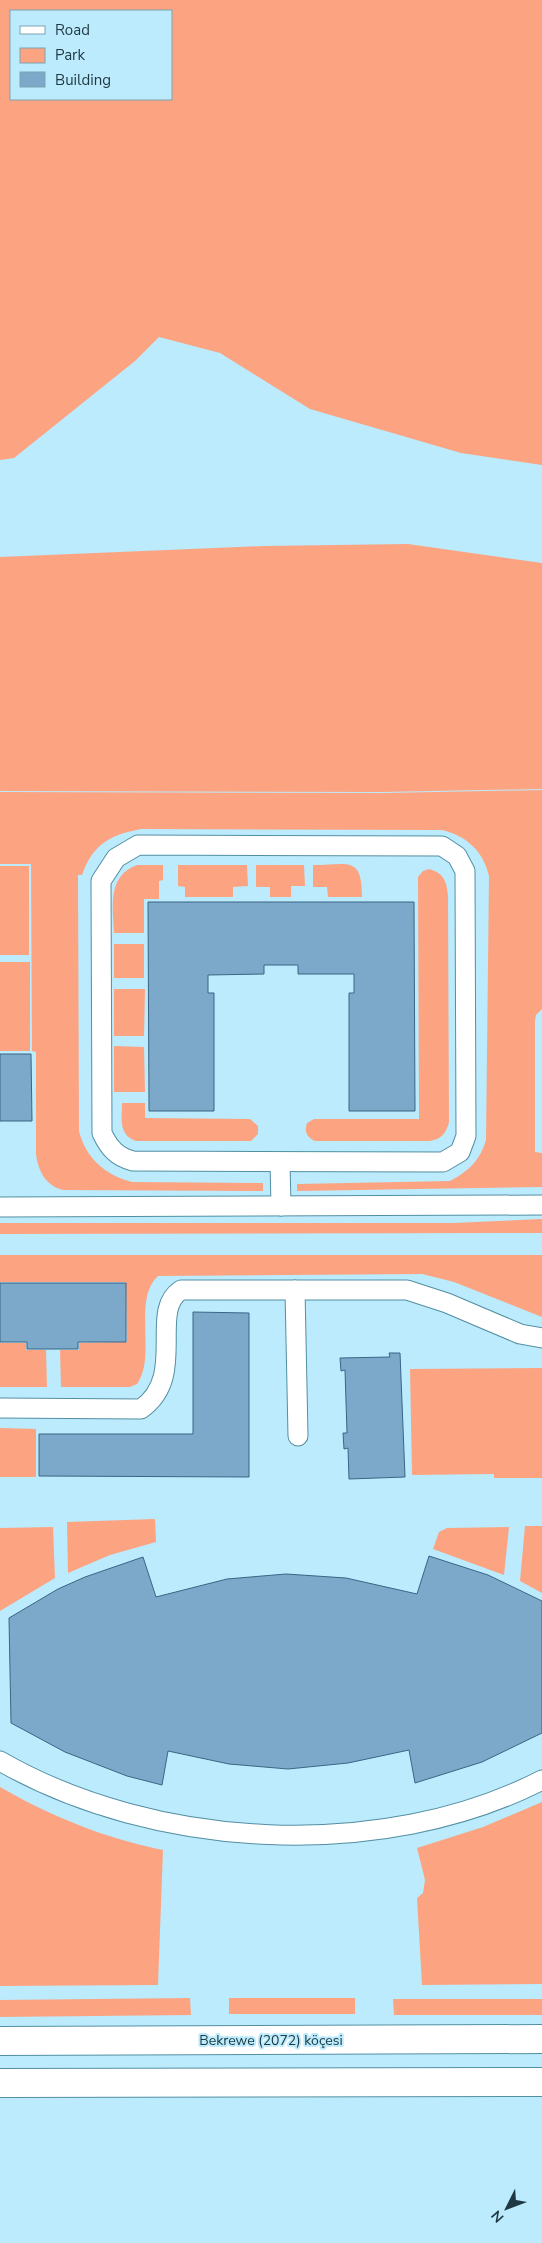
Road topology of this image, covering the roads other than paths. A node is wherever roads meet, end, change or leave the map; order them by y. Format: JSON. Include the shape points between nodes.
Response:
{"nodes":[{"id":1,"x":280,"y":1162,"type":"junction"},
{"id":2,"x":542,"y":1205,"type":"edge"},
{"id":3,"x":281,"y":1206,"type":"junction"},
{"id":4,"x":0,"y":1207,"type":"edge"},
{"id":5,"x":295,"y":1290,"type":"junction"},
{"id":6,"x":542,"y":1338,"type":"edge"},
{"id":7,"x":0,"y":1408,"type":"edge"},
{"id":8,"x":298,"y":1436,"type":"dead end"},
{"id":9,"x":0,"y":1761,"type":"edge"},
{"id":10,"x":542,"y":1780,"type":"edge"},
{"id":11,"x":542,"y":2039,"type":"edge"},
{"id":12,"x":0,"y":2041,"type":"edge"},
{"id":13,"x":542,"y":2082,"type":"edge"},
{"id":14,"x":0,"y":2083,"type":"edge"}],
"edges":[{"from":1,"to":1,"type":"lane","via":[[133,1161],[123,1158],[107,1143],[102,1133],[101,890],[106,869],[116,858],[138,845],[442,846],[450,850],[462,862],[465,871],[464,1145],[452,1158],[443,1162]]},
{"from":1,"to":3,"type":"lane"},
{"from":2,"to":3,"type":"lane"},
{"from":3,"to":4,"type":"lane"},
{"from":5,"to":6,"type":"lane","via":[[407,1290],[520,1334]]},
{"from":5,"to":7,"type":"lane","via":[[181,1290],[173,1296],[168,1310],[165,1375],[152,1401],[141,1409]]},
{"from":5,"to":8,"type":"lane"},
{"from":9,"to":10,"type":"lane","via":[[19,1772],[124,1813],[194,1828],[279,1834],[358,1832],[422,1823]]},
{"from":11,"to":12,"type":"main road","name":"Bekrewe (2072) köçesi"},
{"from":13,"to":14,"type":"main road"}]}
